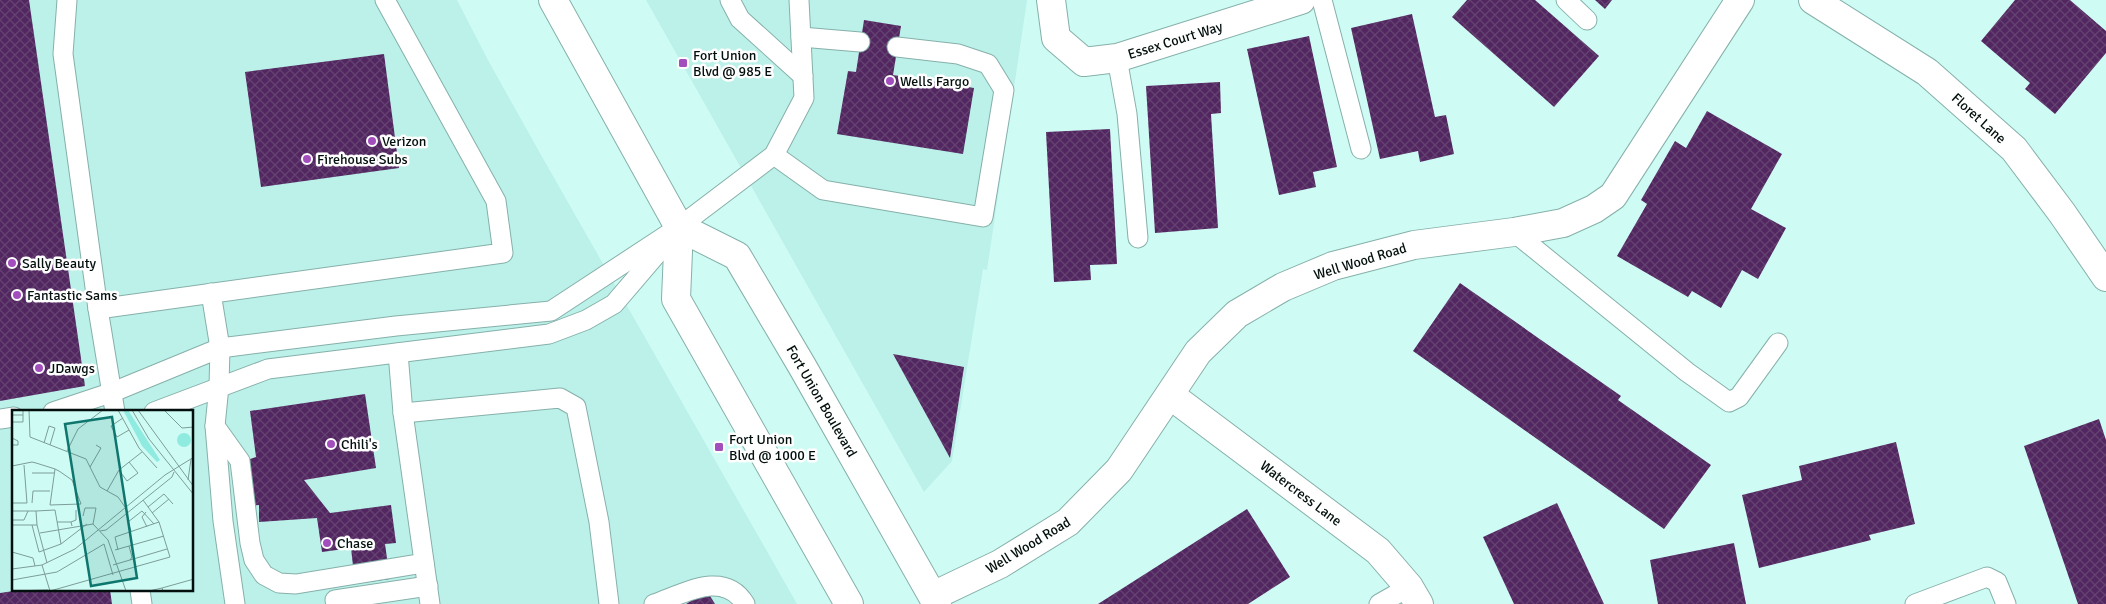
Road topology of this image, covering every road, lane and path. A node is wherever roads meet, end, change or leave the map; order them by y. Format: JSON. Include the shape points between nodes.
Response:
{"nodes":[{"id":1,"x":67,"y":0,"type":"edge"},
{"id":2,"x":385,"y":0,"type":"edge"},
{"id":3,"x":553,"y":0,"type":"edge"},
{"id":4,"x":730,"y":0,"type":"edge"},
{"id":5,"x":799,"y":0,"type":"edge"},
{"id":6,"x":1051,"y":0,"type":"edge"},
{"id":7,"x":1301,"y":0,"type":"edge"},
{"id":8,"x":1322,"y":0,"type":"edge"},
{"id":9,"x":1566,"y":0,"type":"edge"},
{"id":10,"x":1740,"y":0,"type":"edge"},
{"id":11,"x":1813,"y":0,"type":"edge"},
{"id":12,"x":1586,"y":20,"type":"dead end"},
{"id":13,"x":801,"y":37,"type":"junction"},
{"id":14,"x":860,"y":42,"type":"dead end"},
{"id":15,"x":897,"y":47,"type":"dead end"},
{"id":16,"x":1116,"y":58,"type":"junction"},
{"id":17,"x":803,"y":76,"type":"junction"},
{"id":18,"x":1361,"y":149,"type":"dead end"},
{"id":19,"x":774,"y":155,"type":"junction"},
{"id":20,"x":679,"y":227,"type":"junction"},
{"id":21,"x":1514,"y":232,"type":"junction"},
{"id":22,"x":1138,"y":238,"type":"dead end"},
{"id":23,"x":2106,"y":277,"type":"edge"},
{"id":24,"x":211,"y":293,"type":"junction"},
{"id":25,"x":98,"y":309,"type":"junction"},
{"id":26,"x":1778,"y":343,"type":"dead end"},
{"id":27,"x":220,"y":348,"type":"junction"},
{"id":28,"x":398,"y":353,"type":"junction"},
{"id":29,"x":220,"y":386,"type":"junction"},
{"id":30,"x":113,"y":392,"type":"junction"},
{"id":31,"x":1170,"y":395,"type":"junction"},
{"id":32,"x":59,"y":410,"type":"edge"},
{"id":33,"x":115,"y":410,"type":"edge"},
{"id":34,"x":159,"y":410,"type":"edge"},
{"id":35,"x":403,"y":413,"type":"junction"},
{"id":36,"x":215,"y":426,"type":"junction"},
{"id":37,"x":424,"y":563,"type":"junction"},
{"id":38,"x":429,"y":595,"type":"edge"},
{"id":39,"x":1414,"y":596,"type":"edge"},
{"id":40,"x":335,"y":600,"type":"dead end"},
{"id":41,"x":935,"y":600,"type":"edge"},
{"id":42,"x":235,"y":604,"type":"edge"},
{"id":43,"x":609,"y":604,"type":"edge"},
{"id":44,"x":654,"y":604,"type":"edge"},
{"id":45,"x":744,"y":604,"type":"edge"},
{"id":46,"x":849,"y":604,"type":"edge"},
{"id":47,"x":1379,"y":604,"type":"edge"},
{"id":48,"x":1918,"y":604,"type":"edge"},
{"id":49,"x":2006,"y":604,"type":"edge"}],
"edges":[{"from":1,"to":25,"type":"lane","via":[[63,54]]},
{"from":2,"to":24,"type":"lane","via":[[496,201],[503,253]]},
{"from":3,"to":20,"type":"street"},
{"from":4,"to":17,"type":"lane","via":[[740,19]]},
{"from":5,"to":13,"type":"lane"},
{"from":6,"to":16,"type":"street","name":"Essex Court Way","via":[[1056,38],[1084,62]]},
{"from":7,"to":16,"type":"street","name":"Essex Court Way"},
{"from":8,"to":18,"type":"lane"},
{"from":9,"to":12,"type":"lane"},
{"from":10,"to":21,"type":"street","name":"Well Wood Road","via":[[1613,196],[1594,209],[1563,222]]},
{"from":11,"to":23,"type":"street","name":"Floret Lane","via":[[1927,72],[2014,149]]},
{"from":13,"to":14,"type":"lane"},
{"from":13,"to":17,"type":"lane"},
{"from":15,"to":19,"type":"lane","via":[[958,54],[988,64],[1004,90],[984,217],[823,190]]},
{"from":16,"to":22,"type":"lane","via":[[1127,114]]},
{"from":17,"to":19,"type":"lane","via":[[804,98]]},
{"from":19,"to":20,"type":"lane"},
{"from":20,"to":27,"type":"lane","via":[[551,311]]},
{"from":20,"to":28,"type":"lane","via":[[614,304],[586,320],[549,334]]},
{"from":20,"to":41,"type":"street","name":"Fort Union Boulevard","via":[[738,256]]},
{"from":20,"to":46,"type":"street","via":[[676,300]]},
{"from":21,"to":26,"type":"lane","via":[[1687,372],[1729,402],[1740,396]]},
{"from":21,"to":31,"type":"street","name":"Well Wood Road","via":[[1414,245],[1333,266],[1284,287],[1237,314],[1198,352]]},
{"from":24,"to":25,"type":"lane"},
{"from":24,"to":27,"type":"lane"},
{"from":25,"to":30,"type":"lane"},
{"from":27,"to":29,"type":"lane"},
{"from":27,"to":30,"type":"lane"},
{"from":28,"to":29,"type":"lane","via":[[268,368]]},
{"from":28,"to":35,"type":"lane"},
{"from":29,"to":34,"type":"lane"},
{"from":29,"to":36,"type":"lane"},
{"from":30,"to":32,"type":"lane"},
{"from":30,"to":33,"type":"lane"},
{"from":31,"to":39,"type":"street","name":"Watercress Lane","via":[[1378,551]]},
{"from":31,"to":41,"type":"street","name":"Well Wood Road","via":[[1119,470],[1068,522]]},
{"from":35,"to":37,"type":"lane"},
{"from":35,"to":43,"type":"lane","via":[[560,398],[576,407],[599,522]]},
{"from":36,"to":37,"type":"lane","via":[[240,461],[250,543],[254,560],[264,575],[279,583],[296,584]]},
{"from":36,"to":42,"type":"lane","via":[[223,521]]},
{"from":37,"to":38,"type":"lane"},
{"from":38,"to":40,"type":"lane"},
{"from":39,"to":47,"type":"lane"},
{"from":44,"to":45,"type":"lane","via":[[710,584],[724,586]]},
{"from":48,"to":49,"type":"lane","via":[[1987,577],[1997,582]]}]}
